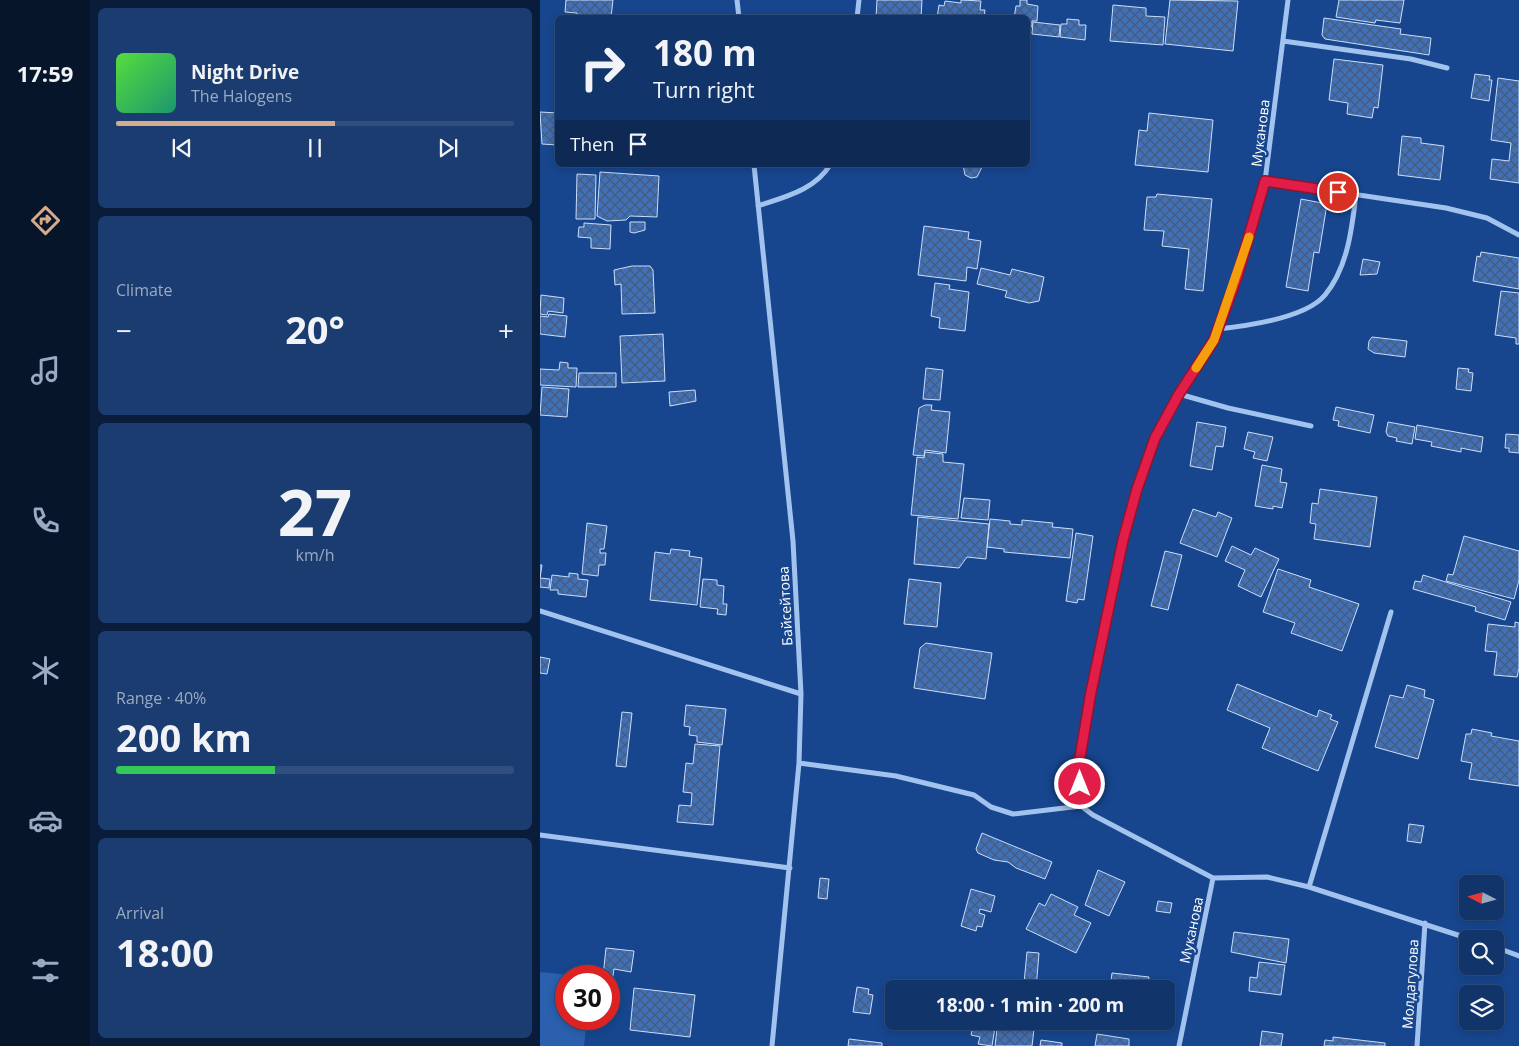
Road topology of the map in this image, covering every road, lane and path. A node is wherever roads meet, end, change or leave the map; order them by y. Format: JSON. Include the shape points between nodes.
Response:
{"nodes":[{"id":1,"x":737,"y":0,"type":"edge"},
{"id":2,"x":859,"y":0,"type":"edge"},
{"id":3,"x":1288,"y":0,"type":"edge"},
{"id":4,"x":739,"y":15,"type":"edge"},
{"id":5,"x":857,"y":15,"type":"edge"},
{"id":6,"x":1283,"y":41,"type":"junction"},
{"id":7,"x":1447,"y":68,"type":"dead end"},
{"id":8,"x":754,"y":167,"type":"edge"},
{"id":9,"x":829,"y":167,"type":"edge"},
{"id":10,"x":1265,"y":181,"type":"junction"},
{"id":11,"x":1356,"y":194,"type":"junction"},
{"id":12,"x":758,"y":206,"type":"junction"},
{"id":13,"x":1519,"y":235,"type":"edge"},
{"id":14,"x":1218,"y":329,"type":"junction"},
{"id":15,"x":1179,"y":394,"type":"junction"},
{"id":16,"x":1311,"y":426,"type":"dead end"},
{"id":17,"x":540,"y":611,"type":"edge"},
{"id":18,"x":1391,"y":612,"type":"dead end"},
{"id":19,"x":801,"y":694,"type":"junction"},
{"id":20,"x":799,"y":764,"type":"junction"},
{"id":21,"x":1081,"y":806,"type":"junction"},
{"id":22,"x":540,"y":835,"type":"edge"},
{"id":23,"x":790,"y":868,"type":"junction"},
{"id":24,"x":1213,"y":878,"type":"junction"},
{"id":25,"x":1309,"y":887,"type":"junction"},
{"id":26,"x":1425,"y":923,"type":"junction"},
{"id":27,"x":1459,"y":935,"type":"edge"},
{"id":28,"x":1504,"y":950,"type":"edge"},
{"id":29,"x":1519,"y":956,"type":"edge"},
{"id":30,"x":772,"y":1046,"type":"edge"},
{"id":31,"x":1179,"y":1046,"type":"edge"},
{"id":32,"x":1417,"y":1046,"type":"edge"}],
"edges":[{"from":1,"to":4,"type":"street"},
{"from":2,"to":5,"type":"street"},
{"from":3,"to":6,"type":"street","name":"Муканова"},
{"from":6,"to":7,"type":"street","via":[[1411,59]]},
{"from":6,"to":10,"type":"street","name":"Муканова"},
{"from":8,"to":12,"type":"street","name":"Байсейтова"},
{"from":9,"to":12,"type":"street","via":[[824,175],[804,190]]},
{"from":10,"to":11,"type":"street"},
{"from":10,"to":14,"type":"street","name":"Муканова"},
{"from":11,"to":13,"type":"street","via":[[1446,208],[1486,218]]},
{"from":11,"to":14,"type":"street","via":[[1351,233],[1341,267],[1324,296],[1299,311],[1260,324]]},
{"from":12,"to":19,"type":"street","name":"Байсейтова","via":[[793,541]]},
{"from":14,"to":15,"type":"street","name":"Муканова"},
{"from":15,"to":16,"type":"street"},
{"from":15,"to":21,"type":"street","name":"Муканова","via":[[1155,438],[1123,540],[1079,763]]},
{"from":17,"to":19,"type":"street"},
{"from":18,"to":25,"type":"street"},
{"from":19,"to":20,"type":"street","name":"Байсейтова"},
{"from":20,"to":21,"type":"street","via":[[896,776],[974,795],[991,807],[1013,814]]},
{"from":20,"to":23,"type":"street","name":"Байсейтова"},
{"from":21,"to":24,"type":"street"},
{"from":22,"to":23,"type":"street"},
{"from":23,"to":30,"type":"street","name":"Байсейтова"},
{"from":24,"to":25,"type":"street","via":[[1267,877]]},
{"from":24,"to":31,"type":"street","name":"Муканова"},
{"from":25,"to":26,"type":"street"},
{"from":26,"to":27,"type":"street"},
{"from":26,"to":32,"type":"street","name":"Молдагулова"},
{"from":28,"to":29,"type":"street"}]}
